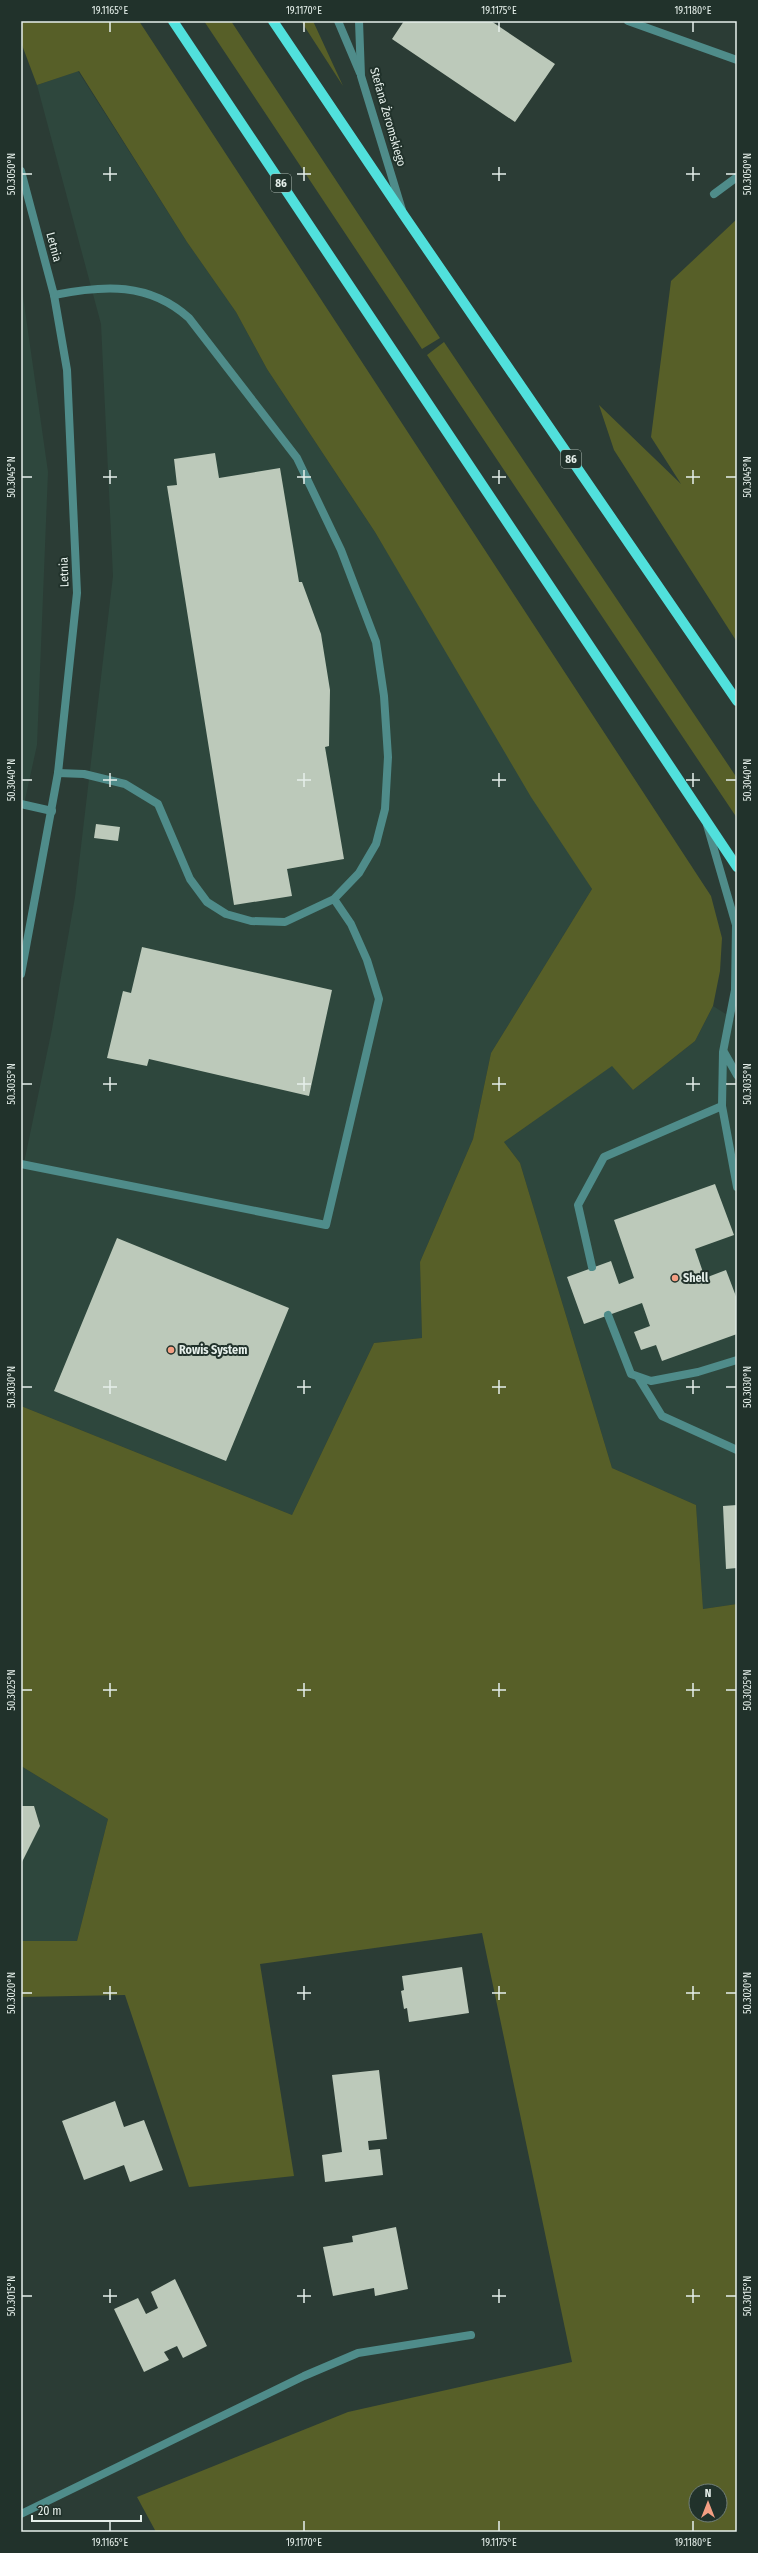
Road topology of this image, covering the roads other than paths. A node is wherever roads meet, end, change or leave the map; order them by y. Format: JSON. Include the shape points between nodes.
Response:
{"nodes":[{"id":1,"x":173,"y":21,"type":"edge"},
{"id":2,"x":273,"y":21,"type":"edge"},
{"id":3,"x":338,"y":21,"type":"edge"},
{"id":4,"x":359,"y":21,"type":"edge"},
{"id":5,"x":628,"y":21,"type":"edge"},
{"id":6,"x":737,"y":60,"type":"edge"},
{"id":7,"x":361,"y":76,"type":"junction"},
{"id":8,"x":21,"y":171,"type":"edge"},
{"id":9,"x":737,"y":177,"type":"edge"},
{"id":10,"x":714,"y":194,"type":"dead end"},
{"id":11,"x":405,"y":217,"type":"junction"},
{"id":12,"x":54,"y":295,"type":"junction"},
{"id":13,"x":737,"y":701,"type":"edge"},
{"id":14,"x":58,"y":773,"type":"junction"},
{"id":15,"x":21,"y":804,"type":"edge"},
{"id":16,"x":52,"y":811,"type":"junction"},
{"id":17,"x":706,"y":820,"type":"junction"},
{"id":18,"x":737,"y":867,"type":"edge"},
{"id":19,"x":334,"y":899,"type":"junction"},
{"id":20,"x":21,"y":974,"type":"edge"},
{"id":21,"x":723,"y":1052,"type":"junction"},
{"id":22,"x":737,"y":1075,"type":"edge"},
{"id":23,"x":722,"y":1106,"type":"junction"},
{"id":24,"x":21,"y":1164,"type":"edge"},
{"id":25,"x":737,"y":1187,"type":"edge"},
{"id":26,"x":592,"y":1267,"type":"dead end"},
{"id":27,"x":608,"y":1315,"type":"dead end"},
{"id":28,"x":737,"y":1360,"type":"edge"},
{"id":29,"x":638,"y":1377,"type":"junction"},
{"id":30,"x":737,"y":1450,"type":"edge"},
{"id":31,"x":471,"y":2335,"type":"dead end"},
{"id":32,"x":21,"y":2514,"type":"edge"}],
"edges":[{"from":1,"to":17,"type":"main road","number":"86"},
{"from":2,"to":11,"type":"main road","number":"86"},
{"from":3,"to":7,"type":"street"},
{"from":4,"to":7,"type":"street","name":"Stefana Żeromskiego"},
{"from":5,"to":6,"type":"street"},
{"from":7,"to":11,"type":"street","name":"Stefana Żeromskiego"},
{"from":8,"to":12,"type":"street","name":"Letnia"},
{"from":9,"to":10,"type":"street"},
{"from":11,"to":13,"type":"main road","number":"86"},
{"from":12,"to":14,"type":"street","name":"Letnia","via":[[67,370],[77,593]]},
{"from":12,"to":19,"type":"street","via":[[85,289],[131,288],[173,304],[189,318],[298,458],[320,503],[376,642],[384,696],[388,757],[385,809],[376,844],[359,873]]},
{"from":14,"to":16,"type":"street","name":"Letnia"},
{"from":14,"to":19,"type":"street","via":[[84,774],[125,784],[158,804],[190,879],[207,902],[226,914],[251,921],[286,922]]},
{"from":15,"to":16,"type":"street"},
{"from":16,"to":20,"type":"street","name":"Letnia"},
{"from":17,"to":18,"type":"main road","number":"86"},
{"from":17,"to":21,"type":"street","via":[[736,925],[735,990]]},
{"from":19,"to":24,"type":"street","via":[[351,924],[361,945],[379,999],[326,1225]]},
{"from":21,"to":22,"type":"street"},
{"from":21,"to":23,"type":"street"},
{"from":23,"to":25,"type":"street"},
{"from":23,"to":26,"type":"street","via":[[604,1157],[578,1205]]},
{"from":27,"to":29,"type":"street","via":[[631,1374]]},
{"from":28,"to":29,"type":"street","via":[[698,1372],[651,1381]]},
{"from":29,"to":30,"type":"street","via":[[662,1416]]},
{"from":31,"to":32,"type":"street","via":[[358,2353],[304,2376]]}]}
